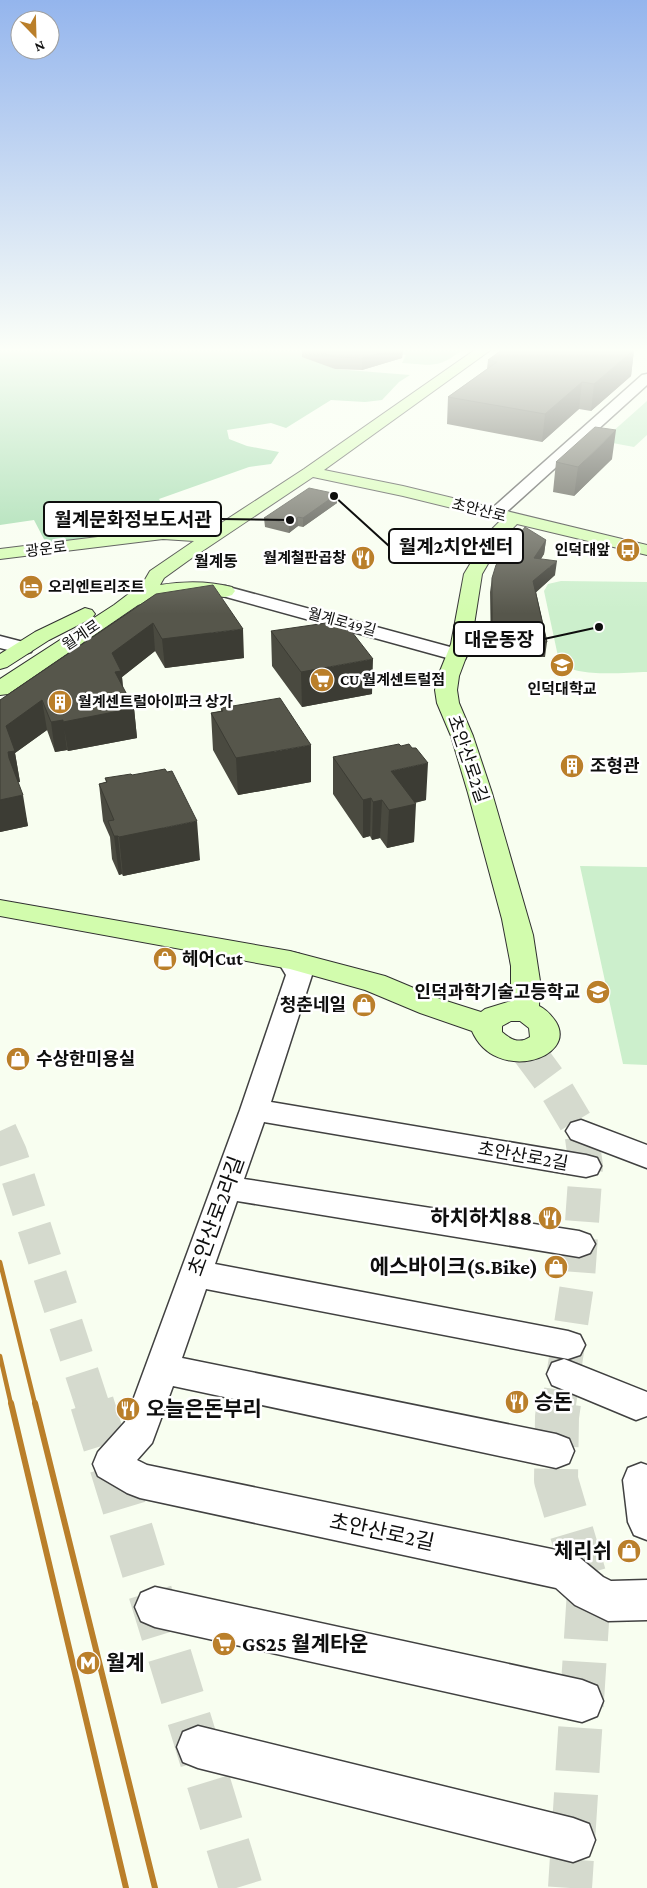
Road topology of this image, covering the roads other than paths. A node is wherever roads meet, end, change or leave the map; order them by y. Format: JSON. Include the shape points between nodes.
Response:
{"nodes":[{"id":1,"x":359,"y":437,"type":"edge"},
{"id":2,"x":586,"y":437,"type":"edge"},
{"id":3,"x":310,"y":472,"type":"junction"},
{"id":4,"x":261,"y":504,"type":"junction"},
{"id":5,"x":504,"y":516,"type":"junction"},
{"id":6,"x":210,"y":536,"type":"junction"},
{"id":7,"x":136,"y":538,"type":"junction"},
{"id":8,"x":647,"y":550,"type":"edge"},
{"id":9,"x":0,"y":554,"type":"edge"},
{"id":10,"x":170,"y":565,"type":"junction"},
{"id":11,"x":225,"y":591,"type":"junction"},
{"id":12,"x":107,"y":612,"type":"junction"},
{"id":13,"x":0,"y":642,"type":"edge"},
{"id":14,"x":24,"y":648,"type":"junction"},
{"id":15,"x":458,"y":655,"type":"junction"},
{"id":16,"x":0,"y":663,"type":"edge"},
{"id":17,"x":0,"y":674,"type":"edge"},
{"id":18,"x":0,"y":689,"type":"edge"},
{"id":19,"x":0,"y":704,"type":"edge"},
{"id":20,"x":0,"y":908,"type":"edge"},
{"id":21,"x":290,"y":960,"type":"junction"},
{"id":22,"x":524,"y":1012,"type":"junction"},
{"id":23,"x":487,"y":1025,"type":"junction"},
{"id":24,"x":254,"y":1110,"type":"junction"},
{"id":25,"x":581,"y":1131,"type":"dead end"},
{"id":26,"x":647,"y":1157,"type":"edge"},
{"id":27,"x":586,"y":1166,"type":"dead end"},
{"id":28,"x":226,"y":1188,"type":"junction"},
{"id":29,"x":579,"y":1244,"type":"dead end"},
{"id":30,"x":196,"y":1274,"type":"junction"},
{"id":31,"x":162,"y":1368,"type":"junction"},
{"id":32,"x":636,"y":1404,"type":"dead end"},
{"id":33,"x":556,"y":1451,"type":"dead end"},
{"id":34,"x":111,"y":1464,"type":"joint"},
{"id":35,"x":641,"y":1480,"type":"dead end"},
{"id":36,"x":647,"y":1522,"type":"edge"},
{"id":37,"x":647,"y":1600,"type":"edge"},
{"id":38,"x":155,"y":1607,"type":"dead end"},
{"id":39,"x":582,"y":1701,"type":"dead end"},
{"id":40,"x":198,"y":1747,"type":"dead end"},
{"id":41,"x":573,"y":1840,"type":"dead end"}],
"edges":[{"from":1,"to":3,"type":"street","name":"월계로"},
{"from":2,"to":5,"type":"street"},
{"from":3,"to":4,"type":"street","name":"월계로"},
{"from":3,"to":5,"type":"street","name":"초안산로"},
{"from":4,"to":6,"type":"street","name":"월계로"},
{"from":4,"to":7,"type":"street"},
{"from":5,"to":8,"type":"street","name":"초안산로"},
{"from":5,"to":15,"type":"street","name":"초안산로2길","via":[[473,574]]},
{"from":6,"to":7,"type":"street","name":"광운로","via":[[184,534]]},
{"from":6,"to":10,"type":"street","name":"월계로"},
{"from":7,"to":9,"type":"street","name":"광운로"},
{"from":7,"to":10,"type":"street","via":[[172,542],[178,548]]},
{"from":10,"to":11,"type":"street","via":[[183,578]]},
{"from":10,"to":12,"type":"street","name":"월계로","via":[[150,587]]},
{"from":10,"to":12,"type":"street","name":"월계로","via":[[133,582]]},
{"from":11,"to":12,"type":"street","via":[[178,588],[143,597]]},
{"from":11,"to":15,"type":"street","name":"월계로49길"},
{"from":12,"to":14,"type":"street","via":[[42,636]]},
{"from":12,"to":17,"type":"street","name":"월계로"},
{"from":12,"to":18,"type":"street","name":"월계로"},
{"from":12,"to":19,"type":"street","via":[[88,647]]},
{"from":13,"to":14,"type":"street"},
{"from":14,"to":16,"type":"street"},
{"from":15,"to":22,"type":"street","name":"초안산로2길","via":[[448,672],[447,697],[488,819],[514,918],[527,978]]},
{"from":20,"to":21,"type":"street"},
{"from":21,"to":23,"type":"street","via":[[375,983]]},
{"from":21,"to":24,"type":"street","name":"초안산로2라길","via":[[299,975]]},
{"from":22,"to":23,"type":"street","via":[[500,1013]]},
{"from":22,"to":23,"type":"street","via":[[538,1018],[546,1031],[546,1038],[534,1049],[513,1051],[494,1044],[488,1037]]},
{"from":24,"to":27,"type":"street","name":"초안산로2길"},
{"from":24,"to":28,"type":"street","name":"초안산로2라길"},
{"from":25,"to":26,"type":"street","name":"초안산로2길"},
{"from":28,"to":29,"type":"street"},
{"from":28,"to":30,"type":"street","name":"초안산로2라길"},
{"from":30,"to":31,"type":"street","name":"초안산로2라길"},
{"from":30,"to":32,"type":"street","via":[[566,1360]]},
{"from":31,"to":33,"type":"street"},
{"from":31,"to":34,"type":"street","name":"초안산로2라길","via":[[139,1432]]},
{"from":34,"to":37,"type":"street","name":"초안산로2길","via":[[140,1481],[566,1571],[589,1591],[608,1601]]},
{"from":35,"to":36,"type":"street"},
{"from":38,"to":39,"type":"street"},
{"from":40,"to":41,"type":"street"}]}
